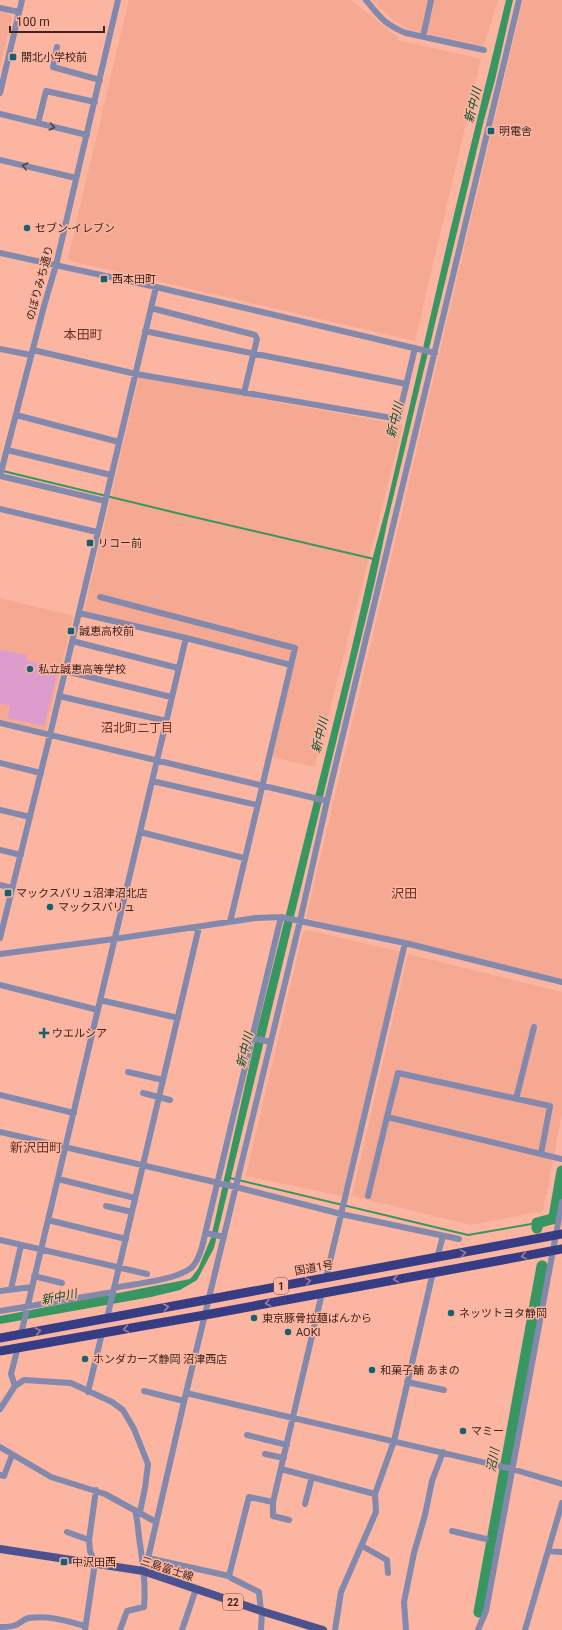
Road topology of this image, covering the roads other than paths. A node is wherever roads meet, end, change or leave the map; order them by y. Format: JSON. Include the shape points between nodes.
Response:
{"nodes":[{"id":1,"x":22,"y":0,"type":"edge"},
{"id":2,"x":118,"y":0,"type":"edge"},
{"id":3,"x":366,"y":0,"type":"edge"},
{"id":4,"x":432,"y":0,"type":"edge"},
{"id":5,"x":519,"y":0,"type":"edge"},
{"id":6,"x":0,"y":8,"type":"edge"},
{"id":7,"x":19,"y":12,"type":"junction"},
{"id":8,"x":423,"y":37,"type":"junction"},
{"id":9,"x":57,"y":47,"type":"dead end"},
{"id":10,"x":484,"y":50,"type":"dead end"},
{"id":11,"x":100,"y":80,"type":"junction"},
{"id":12,"x":0,"y":93,"type":"edge"},
{"id":13,"x":95,"y":102,"type":"junction"},
{"id":14,"x":0,"y":114,"type":"edge"},
{"id":15,"x":38,"y":123,"type":"junction"},
{"id":16,"x":87,"y":135,"type":"junction"},
{"id":17,"x":0,"y":160,"type":"edge"},
{"id":18,"x":76,"y":178,"type":"junction"},
{"id":19,"x":0,"y":253,"type":"edge"},
{"id":20,"x":56,"y":265,"type":"junction"},
{"id":21,"x":156,"y":287,"type":"junction"},
{"id":22,"x":151,"y":308,"type":"junction"},
{"id":23,"x":145,"y":331,"type":"junction"},
{"id":24,"x":415,"y":348,"type":"junction"},
{"id":25,"x":0,"y":349,"type":"edge"},
{"id":26,"x":32,"y":352,"type":"junction"},
{"id":27,"x":435,"y":352,"type":"junction"},
{"id":28,"x":253,"y":353,"type":"junction"},
{"id":29,"x":136,"y":374,"type":"junction"},
{"id":30,"x":406,"y":384,"type":"junction"},
{"id":31,"x":244,"y":393,"type":"junction"},
{"id":32,"x":16,"y":416,"type":"junction"},
{"id":33,"x":119,"y":442,"type":"junction"},
{"id":34,"x":7,"y":450,"type":"junction"},
{"id":35,"x":1,"y":474,"type":"edge"},
{"id":36,"x":111,"y":476,"type":"junction"},
{"id":37,"x":105,"y":501,"type":"junction"},
{"id":38,"x":0,"y":509,"type":"edge"},
{"id":39,"x":97,"y":532,"type":"junction"},
{"id":40,"x":100,"y":597,"type":"dead end"},
{"id":41,"x":79,"y":613,"type":"junction"},
{"id":42,"x":186,"y":638,"type":"junction"},
{"id":43,"x":72,"y":641,"type":"junction"},
{"id":44,"x":291,"y":665,"type":"junction"},
{"id":45,"x":178,"y":668,"type":"junction"},
{"id":46,"x":65,"y":671,"type":"junction"},
{"id":47,"x":59,"y":696,"type":"junction"},
{"id":48,"x":171,"y":697,"type":"junction"},
{"id":49,"x":166,"y":721,"type":"junction"},
{"id":50,"x":0,"y":723,"type":"edge"},
{"id":51,"x":50,"y":735,"type":"junction"},
{"id":52,"x":156,"y":761,"type":"junction"},
{"id":53,"x":0,"y":763,"type":"edge"},
{"id":54,"x":41,"y":773,"type":"junction"},
{"id":55,"x":152,"y":781,"type":"junction"},
{"id":56,"x":262,"y":785,"type":"junction"},
{"id":57,"x":327,"y":801,"type":"junction"},
{"id":58,"x":256,"y":805,"type":"junction"},
{"id":59,"x":0,"y":810,"type":"edge"},
{"id":60,"x":30,"y":817,"type":"junction"},
{"id":61,"x":140,"y":832,"type":"junction"},
{"id":62,"x":0,"y":850,"type":"edge"},
{"id":63,"x":21,"y":855,"type":"junction"},
{"id":64,"x":244,"y":858,"type":"junction"},
{"id":65,"x":0,"y":885,"type":"edge"},
{"id":66,"x":12,"y":888,"type":"junction"},
{"id":67,"x":283,"y":918,"type":"junction"},
{"id":68,"x":2,"y":920,"type":"edge"},
{"id":69,"x":300,"y":921,"type":"junction"},
{"id":70,"x":230,"y":922,"type":"junction"},
{"id":71,"x":199,"y":927,"type":"junction"},
{"id":72,"x":0,"y":938,"type":"edge"},
{"id":73,"x":114,"y":939,"type":"junction"},
{"id":74,"x":405,"y":943,"type":"junction"},
{"id":75,"x":0,"y":954,"type":"edge"},
{"id":76,"x":562,"y":982,"type":"edge"},
{"id":77,"x":0,"y":985,"type":"edge"},
{"id":78,"x":100,"y":1000,"type":"junction"},
{"id":79,"x":98,"y":1010,"type":"junction"},
{"id":80,"x":178,"y":1018,"type":"junction"},
{"id":81,"x":534,"y":1027,"type":"dead end"},
{"id":82,"x":252,"y":1038,"type":"junction"},
{"id":83,"x":271,"y":1042,"type":"junction"},
{"id":84,"x":128,"y":1072,"type":"dead end"},
{"id":85,"x":163,"y":1080,"type":"junction"},
{"id":86,"x":143,"y":1093,"type":"dead end"},
{"id":87,"x":0,"y":1095,"type":"edge"},
{"id":88,"x":159,"y":1097,"type":"junction"},
{"id":89,"x":516,"y":1099,"type":"junction"},
{"id":90,"x":170,"y":1100,"type":"dead end"},
{"id":91,"x":74,"y":1113,"type":"junction"},
{"id":92,"x":387,"y":1117,"type":"junction"},
{"id":93,"x":0,"y":1132,"type":"edge"},
{"id":94,"x":66,"y":1147,"type":"junction"},
{"id":95,"x":541,"y":1154,"type":"junction"},
{"id":96,"x":561,"y":1158,"type":"edge"},
{"id":97,"x":143,"y":1166,"type":"junction"},
{"id":98,"x":58,"y":1179,"type":"junction"},
{"id":99,"x":217,"y":1183,"type":"junction"},
{"id":100,"x":235,"y":1186,"type":"junction"},
{"id":101,"x":368,"y":1196,"type":"dead end"},
{"id":102,"x":135,"y":1198,"type":"junction"},
{"id":103,"x":562,"y":1202,"type":"edge"},
{"id":104,"x":106,"y":1206,"type":"dead end"},
{"id":105,"x":132,"y":1212,"type":"junction"},
{"id":106,"x":341,"y":1214,"type":"junction"},
{"id":107,"x":48,"y":1220,"type":"junction"},
{"id":108,"x":207,"y":1233,"type":"junction"},
{"id":109,"x":559,"y":1235,"type":"edge"},
{"id":110,"x":223,"y":1236,"type":"junction"},
{"id":111,"x":443,"y":1236,"type":"junction"},
{"id":112,"x":126,"y":1239,"type":"junction"},
{"id":113,"x":459,"y":1239,"type":"dead end"},
{"id":114,"x":0,"y":1240,"type":"edge"},
{"id":115,"x":21,"y":1245,"type":"junction"},
{"id":116,"x":41,"y":1250,"type":"junction"},
{"id":117,"x":558,"y":1250,"type":"edge"},
{"id":118,"x":437,"y":1258,"type":"junction"},
{"id":119,"x":118,"y":1268,"type":"junction"},
{"id":120,"x":433,"y":1272,"type":"junction"},
{"id":121,"x":147,"y":1274,"type":"dead end"},
{"id":122,"x":34,"y":1276,"type":"junction"},
{"id":123,"x":326,"y":1278,"type":"junction"},
{"id":124,"x":62,"y":1283,"type":"dead end"},
{"id":125,"x":32,"y":1288,"type":"junction"},
{"id":126,"x":11,"y":1289,"type":"junction"},
{"id":127,"x":113,"y":1290,"type":"junction"},
{"id":128,"x":0,"y":1291,"type":"edge"},
{"id":129,"x":322,"y":1293,"type":"junction"},
{"id":130,"x":209,"y":1299,"type":"junction"},
{"id":131,"x":27,"y":1306,"type":"junction"},
{"id":132,"x":0,"y":1310,"type":"edge"},
{"id":133,"x":205,"y":1315,"type":"junction"},
{"id":134,"x":107,"y":1318,"type":"junction"},
{"id":135,"x":22,"y":1330,"type":"junction"},
{"id":136,"x":102,"y":1333,"type":"junction"},
{"id":137,"x":0,"y":1338,"type":"edge"},
{"id":138,"x":18,"y":1347,"type":"junction"},
{"id":139,"x":0,"y":1350,"type":"edge"},
{"id":140,"x":407,"y":1382,"type":"junction"},
{"id":141,"x":15,"y":1386,"type":"junction"},
{"id":142,"x":444,"y":1390,"type":"dead end"},
{"id":143,"x":144,"y":1391,"type":"dead end"},
{"id":144,"x":88,"y":1392,"type":"junction"},
{"id":145,"x":186,"y":1393,"type":"junction"},
{"id":146,"x":184,"y":1401,"type":"junction"},
{"id":147,"x":0,"y":1409,"type":"edge"},
{"id":148,"x":294,"y":1418,"type":"junction"},
{"id":149,"x":247,"y":1435,"type":"dead end"},
{"id":150,"x":394,"y":1441,"type":"junction"},
{"id":151,"x":287,"y":1445,"type":"junction"},
{"id":152,"x":0,"y":1447,"type":"edge"},
{"id":153,"x":443,"y":1452,"type":"junction"},
{"id":154,"x":265,"y":1454,"type":"dead end"},
{"id":155,"x":12,"y":1455,"type":"junction"},
{"id":156,"x":284,"y":1458,"type":"junction"},
{"id":157,"x":281,"y":1469,"type":"junction"},
{"id":158,"x":512,"y":1469,"type":"junction"},
{"id":159,"x":0,"y":1475,"type":"edge"},
{"id":160,"x":312,"y":1477,"type":"junction"},
{"id":161,"x":562,"y":1484,"type":"edge"},
{"id":162,"x":96,"y":1490,"type":"junction"},
{"id":163,"x":375,"y":1494,"type":"junction"},
{"id":164,"x":274,"y":1502,"type":"junction"},
{"id":165,"x":305,"y":1504,"type":"dead end"},
{"id":166,"x":562,"y":1504,"type":"edge"},
{"id":167,"x":137,"y":1511,"type":"junction"},
{"id":168,"x":289,"y":1520,"type":"dead end"},
{"id":169,"x":156,"y":1522,"type":"junction"},
{"id":170,"x":452,"y":1531,"type":"dead end"},
{"id":171,"x":67,"y":1532,"type":"dead end"},
{"id":172,"x":486,"y":1539,"type":"dead end"},
{"id":173,"x":89,"y":1540,"type":"junction"},
{"id":174,"x":362,"y":1546,"type":"junction"},
{"id":175,"x":0,"y":1549,"type":"edge"},
{"id":176,"x":548,"y":1551,"type":"junction"},
{"id":177,"x":562,"y":1552,"type":"edge"},
{"id":178,"x":148,"y":1558,"type":"junction"},
{"id":179,"x":95,"y":1563,"type":"junction"},
{"id":180,"x":143,"y":1567,"type":"junction"},
{"id":181,"x":388,"y":1573,"type":"dead end"},
{"id":182,"x":229,"y":1576,"type":"junction"},
{"id":183,"x":196,"y":1589,"type":"junction"},
{"id":184,"x":262,"y":1611,"type":"junction"},
{"id":185,"x":0,"y":1626,"type":"edge"},
{"id":186,"x":85,"y":1628,"type":"edge"},
{"id":187,"x":120,"y":1630,"type":"edge"},
{"id":188,"x":182,"y":1630,"type":"edge"},
{"id":189,"x":261,"y":1630,"type":"edge"},
{"id":190,"x":324,"y":1630,"type":"edge"},
{"id":191,"x":335,"y":1630,"type":"edge"},
{"id":192,"x":406,"y":1630,"type":"edge"},
{"id":193,"x":478,"y":1630,"type":"edge"},
{"id":194,"x":525,"y":1630,"type":"edge"}],
"edges":[{"from":1,"to":7,"type":"street"},
{"from":2,"to":11,"type":"street","name":"のぼりみち通り"},
{"from":3,"to":8,"type":"street","via":[[385,23],[406,33]]},
{"from":4,"to":8,"type":"street"},
{"from":5,"to":27,"type":"street"},
{"from":6,"to":7,"type":"street"},
{"from":7,"to":12,"type":"street"},
{"from":8,"to":10,"type":"street"},
{"from":9,"to":11,"type":"street","via":[[53,67]]},
{"from":11,"to":13,"type":"street","name":"のぼりみち通り"},
{"from":13,"to":15,"type":"street","via":[[46,91]]},
{"from":13,"to":16,"type":"street","name":"のぼりみち通り"},
{"from":14,"to":15,"type":"street"},
{"from":15,"to":16,"type":"street","one_way":true},
{"from":16,"to":18,"type":"street","name":"のぼりみち通り"},
{"from":18,"to":17,"type":"street","one_way":true},
{"from":18,"to":20,"type":"street","name":"のぼりみち通り"},
{"from":19,"to":20,"type":"street"},
{"from":20,"to":21,"type":"street"},
{"from":20,"to":26,"type":"street","name":"のぼりみち通り"},
{"from":21,"to":22,"type":"street"},
{"from":21,"to":24,"type":"street"},
{"from":22,"to":23,"type":"street"},
{"from":22,"to":28,"type":"street","via":[[255,335],[257,339]]},
{"from":23,"to":28,"type":"street"},
{"from":23,"to":29,"type":"street"},
{"from":24,"to":27,"type":"street"},
{"from":24,"to":30,"type":"street"},
{"from":25,"to":26,"type":"street"},
{"from":26,"to":29,"type":"street"},
{"from":26,"to":32,"type":"street","name":"のぼりみち通り"},
{"from":27,"to":57,"type":"street"},
{"from":28,"to":30,"type":"street"},
{"from":28,"to":31,"type":"street"},
{"from":29,"to":31,"type":"street"},
{"from":29,"to":33,"type":"street"},
{"from":30,"to":31,"type":"street","via":[[398,419]]},
{"from":32,"to":33,"type":"street"},
{"from":32,"to":34,"type":"street","name":"のぼりみち通り"},
{"from":33,"to":36,"type":"street"},
{"from":34,"to":35,"type":"street","name":"のぼりみち通り"},
{"from":34,"to":36,"type":"street"},
{"from":35,"to":37,"type":"street"},
{"from":36,"to":37,"type":"street"},
{"from":37,"to":39,"type":"street"},
{"from":38,"to":39,"type":"street"},
{"from":39,"to":41,"type":"street"},
{"from":40,"to":44,"type":"street","via":[[295,648]]},
{"from":41,"to":42,"type":"street"},
{"from":41,"to":43,"type":"street"},
{"from":42,"to":44,"type":"street"},
{"from":42,"to":45,"type":"street"},
{"from":43,"to":45,"type":"street"},
{"from":43,"to":46,"type":"street"},
{"from":44,"to":56,"type":"street"},
{"from":45,"to":48,"type":"street"},
{"from":46,"to":47,"type":"street"},
{"from":46,"to":48,"type":"street"},
{"from":47,"to":49,"type":"street"},
{"from":47,"to":51,"type":"street"},
{"from":48,"to":49,"type":"street"},
{"from":49,"to":52,"type":"street"},
{"from":50,"to":51,"type":"street"},
{"from":51,"to":52,"type":"street"},
{"from":51,"to":54,"type":"street"},
{"from":52,"to":55,"type":"street"},
{"from":52,"to":56,"type":"street"},
{"from":53,"to":54,"type":"street"},
{"from":54,"to":60,"type":"street"},
{"from":55,"to":58,"type":"street"},
{"from":55,"to":61,"type":"street"},
{"from":56,"to":57,"type":"street"},
{"from":56,"to":58,"type":"street"},
{"from":57,"to":69,"type":"street"},
{"from":58,"to":64,"type":"street"},
{"from":59,"to":60,"type":"street"},
{"from":60,"to":63,"type":"street"},
{"from":61,"to":64,"type":"street"},
{"from":61,"to":73,"type":"street"},
{"from":62,"to":63,"type":"street"},
{"from":63,"to":66,"type":"street"},
{"from":64,"to":70,"type":"street"},
{"from":65,"to":66,"type":"street"},
{"from":66,"to":68,"type":"street"},
{"from":67,"to":69,"type":"street"},
{"from":67,"to":70,"type":"street","via":[[256,918]]},
{"from":67,"to":82,"type":"street"},
{"from":68,"to":72,"type":"street"},
{"from":69,"to":74,"type":"street"},
{"from":69,"to":83,"type":"street"},
{"from":70,"to":71,"type":"street"},
{"from":71,"to":73,"type":"street"},
{"from":71,"to":80,"type":"street"},
{"from":73,"to":75,"type":"street"},
{"from":73,"to":78,"type":"street"},
{"from":74,"to":76,"type":"street"},
{"from":74,"to":106,"type":"street"},
{"from":77,"to":79,"type":"street"},
{"from":78,"to":79,"type":"street"},
{"from":78,"to":80,"type":"street"},
{"from":79,"to":91,"type":"street"},
{"from":80,"to":85,"type":"street"},
{"from":81,"to":89,"type":"street"},
{"from":82,"to":83,"type":"street"},
{"from":82,"to":99,"type":"street"},
{"from":83,"to":100,"type":"street"},
{"from":84,"to":85,"type":"street"},
{"from":85,"to":88,"type":"street"},
{"from":86,"to":88,"type":"street"},
{"from":87,"to":91,"type":"street"},
{"from":88,"to":90,"type":"street"},
{"from":88,"to":97,"type":"street"},
{"from":89,"to":92,"type":"street","via":[[398,1073]]},
{"from":89,"to":95,"type":"street","via":[[550,1106]]},
{"from":91,"to":94,"type":"street"},
{"from":92,"to":95,"type":"street"},
{"from":92,"to":101,"type":"street"},
{"from":93,"to":94,"type":"street"},
{"from":94,"to":97,"type":"street"},
{"from":94,"to":98,"type":"street"},
{"from":95,"to":96,"type":"street"},
{"from":97,"to":99,"type":"street"},
{"from":97,"to":102,"type":"street"},
{"from":98,"to":102,"type":"street"},
{"from":98,"to":107,"type":"street"},
{"from":99,"to":100,"type":"street"},
{"from":99,"to":108,"type":"street"},
{"from":100,"to":106,"type":"street"},
{"from":100,"to":110,"type":"street"},
{"from":102,"to":105,"type":"street"},
{"from":103,"to":109,"type":"street"},
{"from":104,"to":105,"type":"street"},
{"from":105,"to":112,"type":"street"},
{"from":106,"to":111,"type":"street"},
{"from":106,"to":123,"type":"street"},
{"from":107,"to":112,"type":"street"},
{"from":107,"to":116,"type":"street"},
{"from":108,"to":110,"type":"street"},
{"from":108,"to":127,"type":"street","via":[[199,1256],[192,1266],[179,1275]]},
{"from":109,"to":117,"type":"street"},
{"from":118,"to":109,"type":"highway","name":"国道1号","number":"1","one_way":true},
{"from":110,"to":130,"type":"street"},
{"from":111,"to":113,"type":"street"},
{"from":111,"to":118,"type":"street"},
{"from":112,"to":119,"type":"street"},
{"from":114,"to":115,"type":"street"},
{"from":115,"to":116,"type":"street"},
{"from":115,"to":126,"type":"street"},
{"from":116,"to":119,"type":"street"},
{"from":116,"to":122,"type":"street"},
{"from":117,"to":120,"type":"highway","number":"1","one_way":true},
{"from":117,"to":158,"type":"street"},
{"from":118,"to":123,"type":"highway","name":"国道1号","number":"1"},
{"from":119,"to":121,"type":"street"},
{"from":119,"to":127,"type":"street"},
{"from":120,"to":129,"type":"highway","number":"1","one_way":true},
{"from":120,"to":140,"type":"street"},
{"from":122,"to":124,"type":"street"},
{"from":122,"to":125,"type":"street"},
{"from":130,"to":123,"type":"highway","name":"国道1号","number":"1","one_way":true},
{"from":125,"to":126,"type":"street"},
{"from":125,"to":131,"type":"street"},
{"from":126,"to":128,"type":"street"},
{"from":127,"to":131,"type":"street"},
{"from":127,"to":134,"type":"street"},
{"from":129,"to":133,"type":"highway","number":"1","one_way":true},
{"from":129,"to":148,"type":"street"},
{"from":130,"to":133,"type":"street"},
{"from":134,"to":130,"type":"highway","name":"国道1号","number":"1","one_way":true},
{"from":131,"to":132,"type":"street"},
{"from":131,"to":135,"type":"street"},
{"from":133,"to":136,"type":"highway","number":"1","one_way":true},
{"from":133,"to":145,"type":"street"},
{"from":135,"to":134,"type":"highway","name":"国道1号","number":"1","one_way":true},
{"from":135,"to":137,"type":"highway","name":"国道1号","number":"1"},
{"from":136,"to":138,"type":"highway","number":"1"},
{"from":136,"to":144,"type":"street"},
{"from":138,"to":139,"type":"highway","number":"1"},
{"from":138,"to":141,"type":"street","via":[[11,1374]]},
{"from":140,"to":142,"type":"street"},
{"from":140,"to":150,"type":"street"},
{"from":141,"to":144,"type":"street","via":[[24,1380],[71,1383]]},
{"from":141,"to":147,"type":"street"},
{"from":143,"to":146,"type":"street"},
{"from":144,"to":167,"type":"street","via":[[112,1402],[123,1410],[134,1429],[148,1464],[146,1488]]},
{"from":145,"to":146,"type":"street"},
{"from":145,"to":148,"type":"street"},
{"from":146,"to":169,"type":"street"},
{"from":148,"to":150,"type":"street"},
{"from":148,"to":151,"type":"street"},
{"from":149,"to":151,"type":"street"},
{"from":150,"to":153,"type":"street"},
{"from":150,"to":163,"type":"street"},
{"from":151,"to":156,"type":"street"},
{"from":152,"to":155,"type":"street"},
{"from":153,"to":158,"type":"street"},
{"from":153,"to":192,"type":"street","via":[[432,1481],[411,1567],[404,1602]]},
{"from":154,"to":156,"type":"street"},
{"from":155,"to":159,"type":"street","via":[[4,1476]]},
{"from":155,"to":162,"type":"street","via":[[51,1477]]},
{"from":156,"to":157,"type":"street"},
{"from":157,"to":160,"type":"street"},
{"from":157,"to":164,"type":"street"},
{"from":158,"to":161,"type":"street"},
{"from":158,"to":193,"type":"street","via":[[486,1610]]},
{"from":160,"to":163,"type":"street"},
{"from":160,"to":165,"type":"street"},
{"from":162,"to":167,"type":"street"},
{"from":162,"to":173,"type":"street"},
{"from":163,"to":174,"type":"street","via":[[376,1512]]},
{"from":164,"to":168,"type":"street","via":[[273,1516]]},
{"from":164,"to":182,"type":"street","via":[[249,1497]]},
{"from":166,"to":176,"type":"street"},
{"from":167,"to":169,"type":"street"},
{"from":167,"to":180,"type":"street"},
{"from":169,"to":178,"type":"street"},
{"from":170,"to":172,"type":"street"},
{"from":171,"to":173,"type":"street"},
{"from":173,"to":179,"type":"street"},
{"from":174,"to":181,"type":"street","via":[[387,1560]]},
{"from":174,"to":191,"type":"street","via":[[341,1592]]},
{"from":175,"to":179,"type":"main road","name":"三島富士線","number":"22"},
{"from":176,"to":177,"type":"street"},
{"from":176,"to":194,"type":"street"},
{"from":178,"to":180,"type":"street"},
{"from":178,"to":182,"type":"street"},
{"from":179,"to":180,"type":"main road","name":"三島富士線","number":"22"},
{"from":179,"to":186,"type":"street"},
{"from":180,"to":183,"type":"main road","name":"三島富士線","number":"22"},
{"from":180,"to":187,"type":"street","via":[[144,1608],[127,1611]]},
{"from":182,"to":184,"type":"street","via":[[259,1592]]},
{"from":183,"to":184,"type":"main road","name":"三島富士線","number":"22"},
{"from":183,"to":188,"type":"street"},
{"from":184,"to":189,"type":"street"},
{"from":184,"to":190,"type":"main road","name":"三島富士線","number":"22"},
{"from":185,"to":186,"type":"street","via":[[12,1626],[24,1619],[46,1617]]}]}
